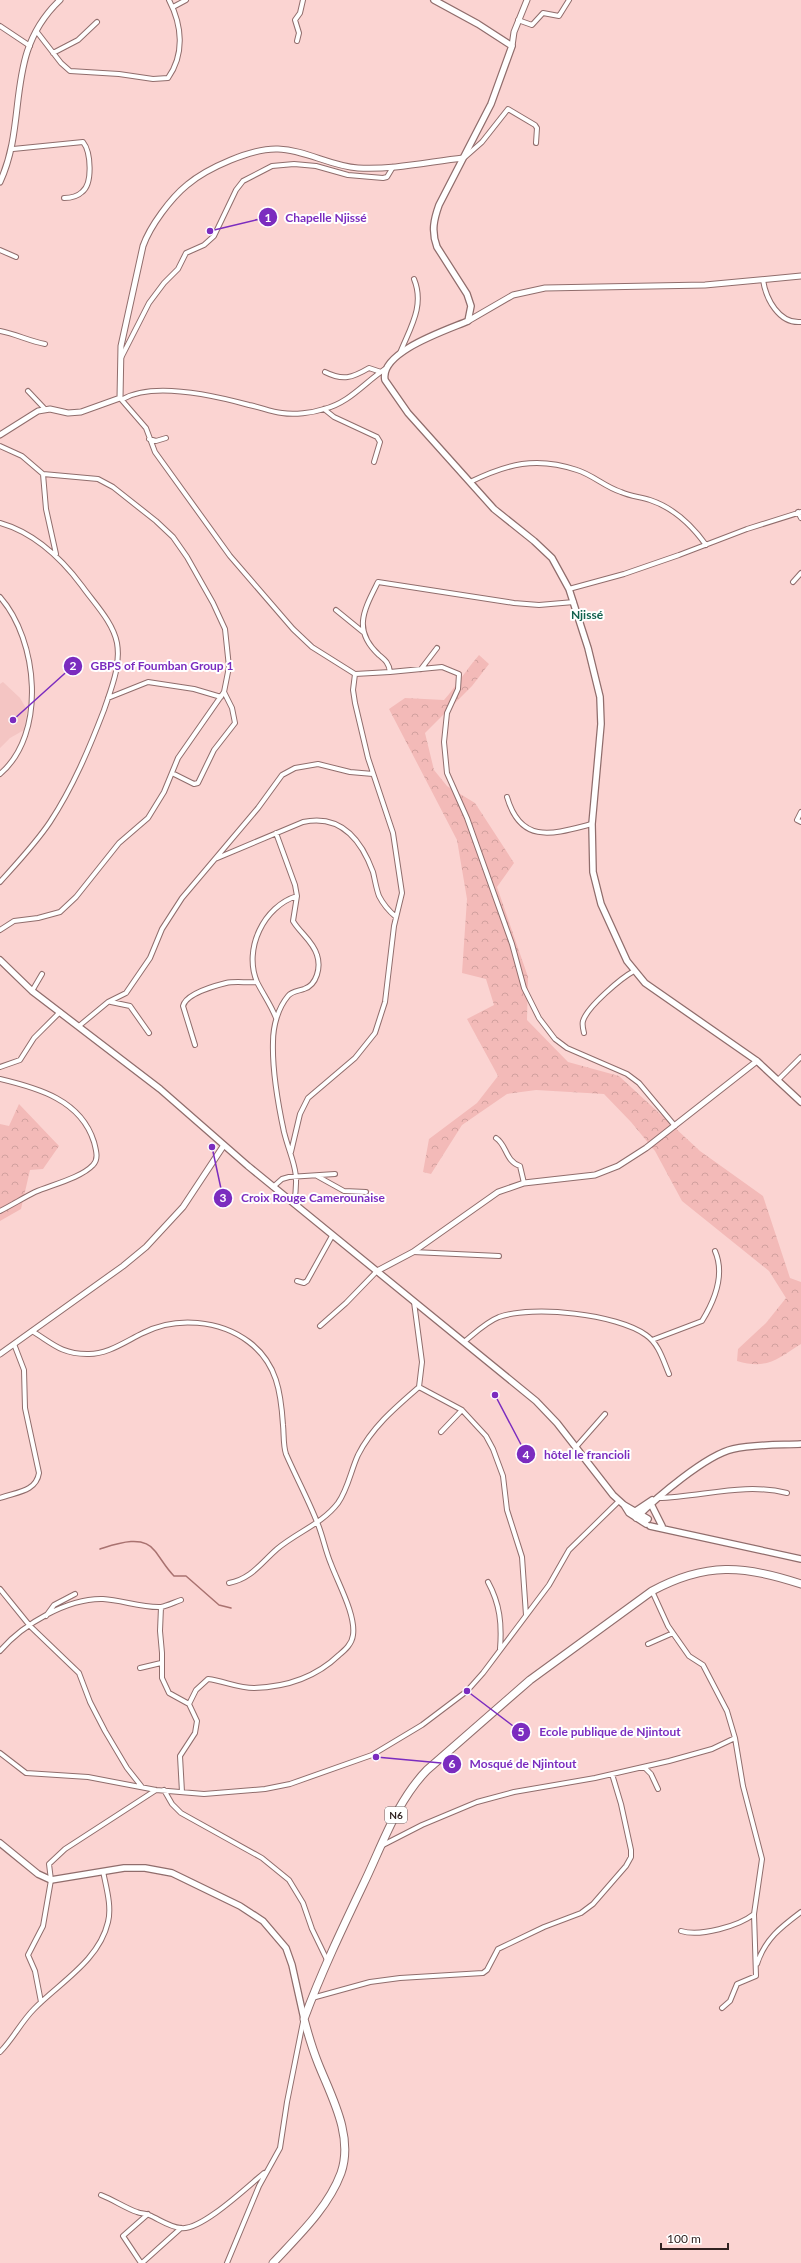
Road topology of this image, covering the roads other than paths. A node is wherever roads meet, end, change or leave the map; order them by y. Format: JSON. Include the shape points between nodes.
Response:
{"nodes":[{"id":1,"x":60,"y":0,"type":"edge"},
{"id":2,"x":169,"y":0,"type":"edge"},
{"id":3,"x":186,"y":0,"type":"edge"},
{"id":4,"x":303,"y":0,"type":"edge"},
{"id":5,"x":434,"y":0,"type":"edge"},
{"id":6,"x":527,"y":0,"type":"edge"},
{"id":7,"x":569,"y":0,"type":"edge"},
{"id":8,"x":173,"y":7,"type":"junction"},
{"id":9,"x":518,"y":20,"type":"junction"},
{"id":10,"x":97,"y":22,"type":"dead end"},
{"id":11,"x":0,"y":26,"type":"edge"},
{"id":12,"x":37,"y":32,"type":"junction"},
{"id":13,"x":297,"y":41,"type":"dead end"},
{"id":14,"x":30,"y":46,"type":"junction"},
{"id":15,"x":512,"y":46,"type":"junction"},
{"id":16,"x":53,"y":53,"type":"junction"},
{"id":17,"x":536,"y":143,"type":"dead end"},
{"id":18,"x":12,"y":149,"type":"junction"},
{"id":19,"x":463,"y":158,"type":"junction"},
{"id":20,"x":393,"y":166,"type":"junction"},
{"id":21,"x":2,"y":172,"type":"edge"},
{"id":22,"x":0,"y":182,"type":"edge"},
{"id":23,"x":64,"y":198,"type":"dead end"},
{"id":24,"x":0,"y":250,"type":"edge"},
{"id":25,"x":16,"y":257,"type":"dead end"},
{"id":26,"x":801,"y":276,"type":"edge"},
{"id":27,"x":414,"y":279,"type":"dead end"},
{"id":28,"x":763,"y":280,"type":"junction"},
{"id":29,"x":468,"y":321,"type":"junction"},
{"id":30,"x":801,"y":322,"type":"edge"},
{"id":31,"x":0,"y":331,"type":"edge"},
{"id":32,"x":45,"y":344,"type":"dead end"},
{"id":33,"x":400,"y":353,"type":"junction"},
{"id":34,"x":120,"y":360,"type":"junction"},
{"id":35,"x":383,"y":371,"type":"junction"},
{"id":36,"x":324,"y":372,"type":"dead end"},
{"id":37,"x":28,"y":391,"type":"dead end"},
{"id":38,"x":122,"y":399,"type":"junction"},
{"id":39,"x":45,"y":409,"type":"junction"},
{"id":40,"x":324,"y":409,"type":"junction"},
{"id":41,"x":0,"y":435,"type":"edge"},
{"id":42,"x":166,"y":438,"type":"dead end"},
{"id":43,"x":149,"y":439,"type":"junction"},
{"id":44,"x":0,"y":446,"type":"edge"},
{"id":45,"x":374,"y":462,"type":"dead end"},
{"id":46,"x":43,"y":474,"type":"junction"},
{"id":47,"x":470,"y":482,"type":"junction"},
{"id":48,"x":800,"y":512,"type":"edge"},
{"id":49,"x":801,"y":518,"type":"edge"},
{"id":50,"x":0,"y":523,"type":"edge"},
{"id":51,"x":706,"y":545,"type":"junction"},
{"id":52,"x":56,"y":554,"type":"junction"},
{"id":53,"x":801,"y":573,"type":"edge"},
{"id":54,"x":793,"y":582,"type":"dead end"},
{"id":55,"x":569,"y":589,"type":"junction"},
{"id":56,"x":0,"y":597,"type":"edge"},
{"id":57,"x":574,"y":602,"type":"junction"},
{"id":58,"x":336,"y":610,"type":"dead end"},
{"id":59,"x":363,"y":632,"type":"junction"},
{"id":60,"x":437,"y":648,"type":"dead end"},
{"id":61,"x":422,"y":668,"type":"junction"},
{"id":62,"x":390,"y":672,"type":"junction"},
{"id":63,"x":355,"y":674,"type":"junction"},
{"id":64,"x":224,"y":692,"type":"junction"},
{"id":65,"x":221,"y":697,"type":"junction"},
{"id":66,"x":108,"y":698,"type":"junction"},
{"id":67,"x":172,"y":773,"type":"junction"},
{"id":68,"x":0,"y":774,"type":"edge"},
{"id":69,"x":373,"y":774,"type":"junction"},
{"id":70,"x":506,"y":797,"type":"dead end"},
{"id":71,"x":801,"y":812,"type":"edge"},
{"id":72,"x":801,"y":822,"type":"edge"},
{"id":73,"x":592,"y":824,"type":"junction"},
{"id":74,"x":276,"y":833,"type":"junction"},
{"id":75,"x":212,"y":860,"type":"junction"},
{"id":76,"x":0,"y":882,"type":"edge"},
{"id":77,"x":297,"y":896,"type":"junction"},
{"id":78,"x":396,"y":917,"type":"junction"},
{"id":79,"x":0,"y":930,"type":"edge"},
{"id":80,"x":0,"y":960,"type":"edge"},
{"id":81,"x":634,"y":971,"type":"junction"},
{"id":82,"x":42,"y":974,"type":"dead end"},
{"id":83,"x":258,"y":982,"type":"junction"},
{"id":84,"x":32,"y":991,"type":"junction"},
{"id":85,"x":108,"y":1002,"type":"junction"},
{"id":86,"x":60,"y":1012,"type":"junction"},
{"id":87,"x":276,"y":1018,"type":"junction"},
{"id":88,"x":79,"y":1026,"type":"junction"},
{"id":89,"x":149,"y":1033,"type":"dead end"},
{"id":90,"x":584,"y":1033,"type":"dead end"},
{"id":91,"x":195,"y":1045,"type":"dead end"},
{"id":92,"x":801,"y":1057,"type":"edge"},
{"id":93,"x":757,"y":1061,"type":"junction"},
{"id":94,"x":0,"y":1067,"type":"edge"},
{"id":95,"x":0,"y":1079,"type":"edge"},
{"id":96,"x":779,"y":1079,"type":"junction"},
{"id":97,"x":801,"y":1102,"type":"edge"},
{"id":98,"x":675,"y":1126,"type":"junction"},
{"id":99,"x":496,"y":1138,"type":"dead end"},
{"id":100,"x":224,"y":1145,"type":"junction"},
{"id":101,"x":291,"y":1152,"type":"junction"},
{"id":102,"x":335,"y":1174,"type":"dead end"},
{"id":103,"x":297,"y":1176,"type":"junction"},
{"id":104,"x":317,"y":1176,"type":"junction"},
{"id":105,"x":524,"y":1183,"type":"junction"},
{"id":106,"x":273,"y":1187,"type":"junction"},
{"id":107,"x":366,"y":1192,"type":"dead end"},
{"id":108,"x":294,"y":1204,"type":"junction"},
{"id":109,"x":0,"y":1211,"type":"edge"},
{"id":110,"x":332,"y":1236,"type":"junction"},
{"id":111,"x":715,"y":1251,"type":"dead end"},
{"id":112,"x":413,"y":1252,"type":"junction"},
{"id":113,"x":499,"y":1256,"type":"dead end"},
{"id":114,"x":377,"y":1271,"type":"junction"},
{"id":115,"x":297,"y":1281,"type":"dead end"},
{"id":116,"x":414,"y":1302,"type":"junction"},
{"id":117,"x":320,"y":1326,"type":"dead end"},
{"id":118,"x":32,"y":1331,"type":"junction"},
{"id":119,"x":652,"y":1340,"type":"junction"},
{"id":120,"x":464,"y":1342,"type":"junction"},
{"id":121,"x":14,"y":1344,"type":"junction"},
{"id":122,"x":0,"y":1354,"type":"edge"},
{"id":123,"x":669,"y":1374,"type":"dead end"},
{"id":124,"x":419,"y":1387,"type":"junction"},
{"id":125,"x":462,"y":1410,"type":"junction"},
{"id":126,"x":605,"y":1414,"type":"dead end"},
{"id":127,"x":441,"y":1432,"type":"dead end"},
{"id":128,"x":801,"y":1444,"type":"edge"},
{"id":129,"x":576,"y":1447,"type":"junction"},
{"id":130,"x":787,"y":1493,"type":"dead end"},
{"id":131,"x":0,"y":1498,"type":"edge"},
{"id":132,"x":651,"y":1501,"type":"junction"},
{"id":133,"x":623,"y":1504,"type":"junction"},
{"id":134,"x":636,"y":1514,"type":"junction"},
{"id":135,"x":649,"y":1522,"type":"junction"},
{"id":136,"x":318,"y":1523,"type":"junction"},
{"id":137,"x":662,"y":1526,"type":"junction"},
{"id":138,"x":668,"y":1530,"type":"junction"},
{"id":139,"x":801,"y":1559,"type":"edge"},
{"id":140,"x":488,"y":1582,"type":"dead end"},
{"id":141,"x":229,"y":1583,"type":"dead end"},
{"id":142,"x":801,"y":1584,"type":"edge"},
{"id":143,"x":0,"y":1589,"type":"edge"},
{"id":144,"x":652,"y":1591,"type":"junction"},
{"id":145,"x":75,"y":1594,"type":"dead end"},
{"id":146,"x":181,"y":1600,"type":"dead end"},
{"id":147,"x":161,"y":1607,"type":"junction"},
{"id":148,"x":46,"y":1616,"type":"junction"},
{"id":149,"x":526,"y":1616,"type":"junction"},
{"id":150,"x":30,"y":1626,"type":"junction"},
{"id":151,"x":673,"y":1633,"type":"junction"},
{"id":152,"x":648,"y":1644,"type":"dead end"},
{"id":153,"x":500,"y":1650,"type":"junction"},
{"id":154,"x":0,"y":1651,"type":"edge"},
{"id":155,"x":161,"y":1663,"type":"junction"},
{"id":156,"x":140,"y":1668,"type":"dead end"},
{"id":157,"x":189,"y":1704,"type":"junction"},
{"id":158,"x":735,"y":1738,"type":"junction"},
{"id":159,"x":0,"y":1753,"type":"edge"},
{"id":160,"x":644,"y":1766,"type":"junction"},
{"id":161,"x":612,"y":1774,"type":"junction"},
{"id":162,"x":142,"y":1787,"type":"junction"},
{"id":163,"x":658,"y":1789,"type":"dead end"},
{"id":164,"x":156,"y":1790,"type":"junction"},
{"id":165,"x":164,"y":1790,"type":"junction"},
{"id":166,"x":182,"y":1792,"type":"junction"},
{"id":167,"x":0,"y":1843,"type":"edge"},
{"id":168,"x":381,"y":1846,"type":"junction"},
{"id":169,"x":103,"y":1871,"type":"junction"},
{"id":170,"x":52,"y":1880,"type":"junction"},
{"id":171,"x":801,"y":1912,"type":"edge"},
{"id":172,"x":754,"y":1914,"type":"junction"},
{"id":173,"x":681,"y":1931,"type":"dead end"},
{"id":174,"x":328,"y":1962,"type":"junction"},
{"id":175,"x":756,"y":1966,"type":"junction"},
{"id":176,"x":312,"y":1998,"type":"junction"},
{"id":177,"x":41,"y":2002,"type":"junction"},
{"id":178,"x":722,"y":2008,"type":"dead end"},
{"id":179,"x":304,"y":2019,"type":"junction"},
{"id":180,"x":0,"y":2052,"type":"edge"},
{"id":181,"x":266,"y":2172,"type":"junction"},
{"id":182,"x":101,"y":2195,"type":"dead end"},
{"id":183,"x":148,"y":2214,"type":"junction"},
{"id":184,"x":181,"y":2228,"type":"junction"},
{"id":185,"x":141,"y":2263,"type":"edge"},
{"id":186,"x":227,"y":2263,"type":"edge"},
{"id":187,"x":273,"y":2263,"type":"edge"}],
"edges":[{"from":1,"to":12,"type":"street","via":[[50,9]]},
{"from":2,"to":8,"type":"street"},
{"from":3,"to":8,"type":"street"},
{"from":4,"to":13,"type":"street","via":[[300,13],[295,20],[299,32]]},
{"from":5,"to":15,"type":"main road"},
{"from":6,"to":9,"type":"street"},
{"from":7,"to":9,"type":"street","via":[[559,16],[543,13],[532,25]]},
{"from":8,"to":16,"type":"street","via":[[179,22],[181,38],[177,58],[168,78],[153,79],[104,72],[70,71]]},
{"from":9,"to":15,"type":"street"},
{"from":10,"to":16,"type":"street","via":[[78,40]]},
{"from":11,"to":14,"type":"street"},
{"from":12,"to":14,"type":"street"},
{"from":12,"to":16,"type":"street"},
{"from":14,"to":18,"type":"street","via":[[22,66]]},
{"from":15,"to":19,"type":"main road","via":[[491,104]]},
{"from":17,"to":19,"type":"street","via":[[537,128],[508,109],[482,142]]},
{"from":18,"to":21,"type":"street"},
{"from":18,"to":23,"type":"street","via":[[83,142],[90,156],[86,187],[77,196]]},
{"from":19,"to":20,"type":"street"},
{"from":19,"to":29,"type":"main road","via":[[439,204],[433,229],[437,247],[470,300]]},
{"from":20,"to":34,"type":"street","via":[[390,174],[383,178],[348,175],[306,164],[281,164],[243,181],[214,236],[204,245],[186,254],[178,269],[149,303]]},
{"from":20,"to":34,"type":"street","via":[[339,166],[291,151],[263,150],[219,166],[191,181],[176,196],[146,237],[129,304]]},
{"from":21,"to":22,"type":"street"},
{"from":24,"to":25,"type":"street"},
{"from":26,"to":28,"type":"street"},
{"from":27,"to":33,"type":"street","via":[[419,291],[419,300]]},
{"from":28,"to":29,"type":"street","via":[[705,285],[538,288],[513,295]]},
{"from":28,"to":30,"type":"street","via":[[766,295],[772,305],[786,319]]},
{"from":29,"to":33,"type":"main road"},
{"from":31,"to":32,"type":"street","via":[[11,332]]},
{"from":33,"to":35,"type":"main road"},
{"from":34,"to":38,"type":"street"},
{"from":35,"to":36,"type":"street","via":[[369,368],[358,375],[343,379]]},
{"from":35,"to":40,"type":"street","via":[[357,392]]},
{"from":35,"to":47,"type":"main road","via":[[394,395]]},
{"from":37,"to":39,"type":"street"},
{"from":38,"to":39,"type":"street","via":[[81,412]]},
{"from":38,"to":40,"type":"street","via":[[143,392],[182,392],[238,402],[281,414]]},
{"from":38,"to":43,"type":"street","via":[[146,428]]},
{"from":39,"to":41,"type":"street"},
{"from":40,"to":45,"type":"street","via":[[334,417],[378,436],[380,442]]},
{"from":42,"to":43,"type":"street","via":[[156,441]]},
{"from":43,"to":63,"type":"street","via":[[155,452],[230,556],[293,629],[312,647]]},
{"from":44,"to":46,"type":"street","via":[[22,456]]},
{"from":46,"to":52,"type":"street","via":[[47,519]]},
{"from":46,"to":64,"type":"street","via":[[98,479],[113,487],[173,538],[204,586],[225,629],[229,667]]},
{"from":47,"to":51,"type":"street","via":[[518,463],[547,464],[578,470],[621,492],[668,508],[691,525]]},
{"from":47,"to":55,"type":"main road","via":[[494,509],[552,558]]},
{"from":48,"to":49,"type":"street"},
{"from":48,"to":51,"type":"street"},
{"from":50,"to":52,"type":"street","via":[[31,536]]},
{"from":51,"to":55,"type":"street","via":[[624,574]]},
{"from":52,"to":66,"type":"street","via":[[99,610],[117,642],[118,661]]},
{"from":53,"to":54,"type":"street"},
{"from":55,"to":57,"type":"main road"},
{"from":56,"to":68,"type":"street","via":[[12,612],[24,639],[32,698],[26,729],[16,757]]},
{"from":57,"to":59,"type":"street","via":[[539,605],[514,603],[378,582],[364,613]]},
{"from":57,"to":73,"type":"main road","via":[[593,662],[600,696],[601,724]]},
{"from":58,"to":59,"type":"street"},
{"from":59,"to":62,"type":"street","via":[[367,643],[388,663]]},
{"from":60,"to":61,"type":"street"},
{"from":61,"to":62,"type":"street"},
{"from":61,"to":98,"type":"street","via":[[442,667],[459,674],[458,689],[447,714],[447,773],[467,818],[512,944],[524,988],[539,1018],[555,1039],[567,1048],[627,1074],[639,1083]]},
{"from":62,"to":63,"type":"street"},
{"from":63,"to":69,"type":"street","via":[[353,690]]},
{"from":64,"to":65,"type":"street"},
{"from":64,"to":67,"type":"street","via":[[232,708],[234,723],[214,750],[198,783],[194,784]]},
{"from":65,"to":66,"type":"street","via":[[194,689],[148,682]]},
{"from":65,"to":67,"type":"street","via":[[178,758]]},
{"from":66,"to":76,"type":"street","via":[[88,752],[69,790],[50,822]]},
{"from":67,"to":79,"type":"street","via":[[151,814],[112,851],[69,904],[54,914],[14,921]]},
{"from":69,"to":75,"type":"street","via":[[350,772],[318,764],[298,767],[287,772],[282,775],[249,820]]},
{"from":69,"to":78,"type":"street","via":[[393,833],[401,883],[401,898]]},
{"from":70,"to":73,"type":"street","via":[[513,815],[535,832],[545,834]]},
{"from":71,"to":72,"type":"street","via":[[797,820]]},
{"from":73,"to":81,"type":"main road","via":[[596,887],[606,915]]},
{"from":74,"to":75,"type":"street"},
{"from":74,"to":77,"type":"street"},
{"from":74,"to":78,"type":"street","via":[[303,822],[318,820],[336,824],[345,830],[364,852],[379,895]]},
{"from":75,"to":85,"type":"street","via":[[182,898],[162,929],[150,958],[126,993]]},
{"from":77,"to":83,"type":"street","via":[[285,900],[258,930],[254,956]]},
{"from":77,"to":87,"type":"street","via":[[293,920],[317,954],[318,970],[309,987],[288,996]]},
{"from":78,"to":101,"type":"street","via":[[388,990],[375,1033],[355,1058],[308,1098],[300,1114]]},
{"from":80,"to":84,"type":"main road"},
{"from":81,"to":90,"type":"street","via":[[614,985],[586,1015],[583,1021]]},
{"from":81,"to":93,"type":"main road","via":[[652,989]]},
{"from":82,"to":84,"type":"street"},
{"from":83,"to":87,"type":"street"},
{"from":83,"to":91,"type":"street","via":[[227,983],[198,991],[184,1003]]},
{"from":84,"to":86,"type":"main road"},
{"from":85,"to":88,"type":"street"},
{"from":85,"to":89,"type":"street","via":[[130,1006]]},
{"from":86,"to":88,"type":"main road"},
{"from":86,"to":94,"type":"street","via":[[34,1038],[20,1060]]},
{"from":87,"to":101,"type":"street","via":[[273,1042],[275,1080],[284,1133]]},
{"from":88,"to":100,"type":"main road"},
{"from":92,"to":96,"type":"street"},
{"from":93,"to":96,"type":"main road"},
{"from":93,"to":98,"type":"street"},
{"from":95,"to":109,"type":"street","via":[[41,1090],[64,1102],[90,1134],[96,1149],[96,1162],[87,1170],[27,1196]]},
{"from":96,"to":97,"type":"main road"},
{"from":98,"to":105,"type":"street","via":[[635,1156],[609,1170],[595,1175]]},
{"from":99,"to":105,"type":"street","via":[[502,1142],[506,1154],[520,1166]]},
{"from":100,"to":106,"type":"main road"},
{"from":100,"to":118,"type":"street","via":[[183,1207],[146,1247]]},
{"from":101,"to":103,"type":"street"},
{"from":102,"to":104,"type":"street"},
{"from":103,"to":104,"type":"street"},
{"from":103,"to":106,"type":"street","via":[[282,1179]]},
{"from":103,"to":108,"type":"street"},
{"from":104,"to":107,"type":"street","via":[[344,1191]]},
{"from":105,"to":112,"type":"street","via":[[489,1198]]},
{"from":106,"to":108,"type":"main road"},
{"from":108,"to":110,"type":"main road"},
{"from":110,"to":114,"type":"main road"},
{"from":110,"to":115,"type":"street","via":[[307,1281]]},
{"from":111,"to":119,"type":"street","via":[[719,1259],[720,1274],[702,1321]]},
{"from":112,"to":113,"type":"street"},
{"from":112,"to":114,"type":"street"},
{"from":114,"to":116,"type":"main road"},
{"from":114,"to":117,"type":"street"},
{"from":116,"to":120,"type":"main road"},
{"from":116,"to":124,"type":"street","via":[[422,1362]]},
{"from":118,"to":121,"type":"street"},
{"from":118,"to":136,"type":"street","via":[[60,1349],[87,1354],[108,1350],[159,1326],[185,1322],[211,1324],[250,1342],[271,1364],[276,1375],[282,1400],[285,1451]]},
{"from":119,"to":120,"type":"street","via":[[640,1331],[608,1320],[549,1312],[500,1317],[489,1322]]},
{"from":119,"to":123,"type":"street"},
{"from":120,"to":129,"type":"main road","via":[[536,1401]]},
{"from":121,"to":122,"type":"street"},
{"from":121,"to":131,"type":"street","via":[[24,1370],[25,1408],[39,1473],[38,1482],[33,1487]]},
{"from":124,"to":125,"type":"street"},
{"from":124,"to":136,"type":"street","via":[[380,1423],[359,1453],[344,1494]]},
{"from":125,"to":127,"type":"street"},
{"from":125,"to":149,"type":"street","via":[[486,1436],[503,1476],[507,1510],[524,1567]]},
{"from":126,"to":129,"type":"street"},
{"from":128,"to":132,"type":"main road","via":[[746,1447],[724,1452]]},
{"from":129,"to":133,"type":"main road","via":[[605,1486]]},
{"from":130,"to":132,"type":"street","via":[[743,1488]]},
{"from":132,"to":133,"type":"main road"},
{"from":132,"to":134,"type":"main road"},
{"from":132,"to":137,"type":"main road"},
{"from":133,"to":134,"type":"main road"},
{"from":133,"to":149,"type":"street","via":[[569,1550],[552,1580]]},
{"from":134,"to":135,"type":"main road"},
{"from":135,"to":137,"type":"main road"},
{"from":135,"to":138,"type":"main road"},
{"from":136,"to":141,"type":"street","via":[[279,1548],[249,1576]]},
{"from":136,"to":157,"type":"street","via":[[351,1615],[354,1634],[348,1646],[324,1669],[302,1681],[253,1688],[208,1680],[196,1690]]},
{"from":137,"to":138,"type":"main road"},
{"from":138,"to":139,"type":"main road"},
{"from":140,"to":153,"type":"street","via":[[501,1618]]},
{"from":142,"to":144,"type":"highway","number":"N6","via":[[760,1572],[729,1568],[684,1576]]},
{"from":143,"to":150,"type":"street"},
{"from":144,"to":151,"type":"street"},
{"from":144,"to":168,"type":"highway","number":"N6","via":[[530,1680],[427,1770],[407,1795]]},
{"from":145,"to":148,"type":"street","via":[[54,1605]]},
{"from":146,"to":147,"type":"street"},
{"from":147,"to":148,"type":"street","via":[[119,1600],[90,1600],[75,1602]]},
{"from":147,"to":155,"type":"street"},
{"from":148,"to":150,"type":"street"},
{"from":149,"to":153,"type":"street"},
{"from":150,"to":154,"type":"street"},
{"from":150,"to":162,"type":"street","via":[[79,1673],[105,1731],[127,1768]]},
{"from":151,"to":152,"type":"street"},
{"from":151,"to":158,"type":"street","via":[[690,1656],[703,1664],[727,1711]]},
{"from":153,"to":166,"type":"street","via":[[483,1673],[456,1700],[372,1755],[290,1784],[265,1789],[211,1794]]},
{"from":155,"to":156,"type":"street"},
{"from":155,"to":157,"type":"street","via":[[162,1678],[169,1693]]},
{"from":157,"to":166,"type":"street","via":[[197,1727],[180,1756]]},
{"from":158,"to":160,"type":"street","via":[[712,1749]]},
{"from":158,"to":172,"type":"street","via":[[742,1786],[762,1859]]},
{"from":159,"to":162,"type":"street","via":[[26,1773],[88,1777]]},
{"from":160,"to":161,"type":"street"},
{"from":160,"to":163,"type":"street"},
{"from":161,"to":168,"type":"street","via":[[477,1802],[417,1827]]},
{"from":161,"to":176,"type":"street","via":[[626,1822],[631,1857],[593,1904],[582,1913],[544,1927],[498,1949],[483,1973],[370,1982]]},
{"from":162,"to":164,"type":"street"},
{"from":164,"to":165,"type":"street"},
{"from":164,"to":170,"type":"street","via":[[64,1849],[51,1861],[48,1868]]},
{"from":165,"to":166,"type":"street"},
{"from":165,"to":174,"type":"street","via":[[181,1813],[262,1858],[289,1880],[303,1903]]},
{"from":167,"to":170,"type":"main road","via":[[38,1874]]},
{"from":168,"to":174,"type":"highway","number":"N6"},
{"from":169,"to":170,"type":"main road"},
{"from":169,"to":177,"type":"street","via":[[109,1899],[109,1915],[102,1939],[82,1965]]},
{"from":169,"to":179,"type":"main road","via":[[145,1868],[172,1873],[255,1915],[272,1930],[289,1955]]},
{"from":170,"to":177,"type":"street","via":[[43,1926],[28,1955],[35,1971]]},
{"from":171,"to":175,"type":"street","via":[[766,1942]]},
{"from":172,"to":173,"type":"street","via":[[730,1927],[696,1933]]},
{"from":172,"to":175,"type":"street"},
{"from":174,"to":176,"type":"highway","number":"N6"},
{"from":175,"to":178,"type":"street","via":[[756,1976],[738,1984],[730,2001]]},
{"from":176,"to":179,"type":"highway","number":"N6"},
{"from":177,"to":180,"type":"street"},
{"from":179,"to":181,"type":"street","via":[[280,2148]]},
{"from":179,"to":187,"type":"highway","via":[[342,2126],[345,2155],[341,2172],[330,2195]]},
{"from":181,"to":184,"type":"street","via":[[202,2222]]},
{"from":181,"to":186,"type":"street"},
{"from":182,"to":183,"type":"street","via":[[136,2212]]},
{"from":183,"to":184,"type":"street"},
{"from":183,"to":185,"type":"street","via":[[123,2236]]},
{"from":184,"to":185,"type":"street"}]}
